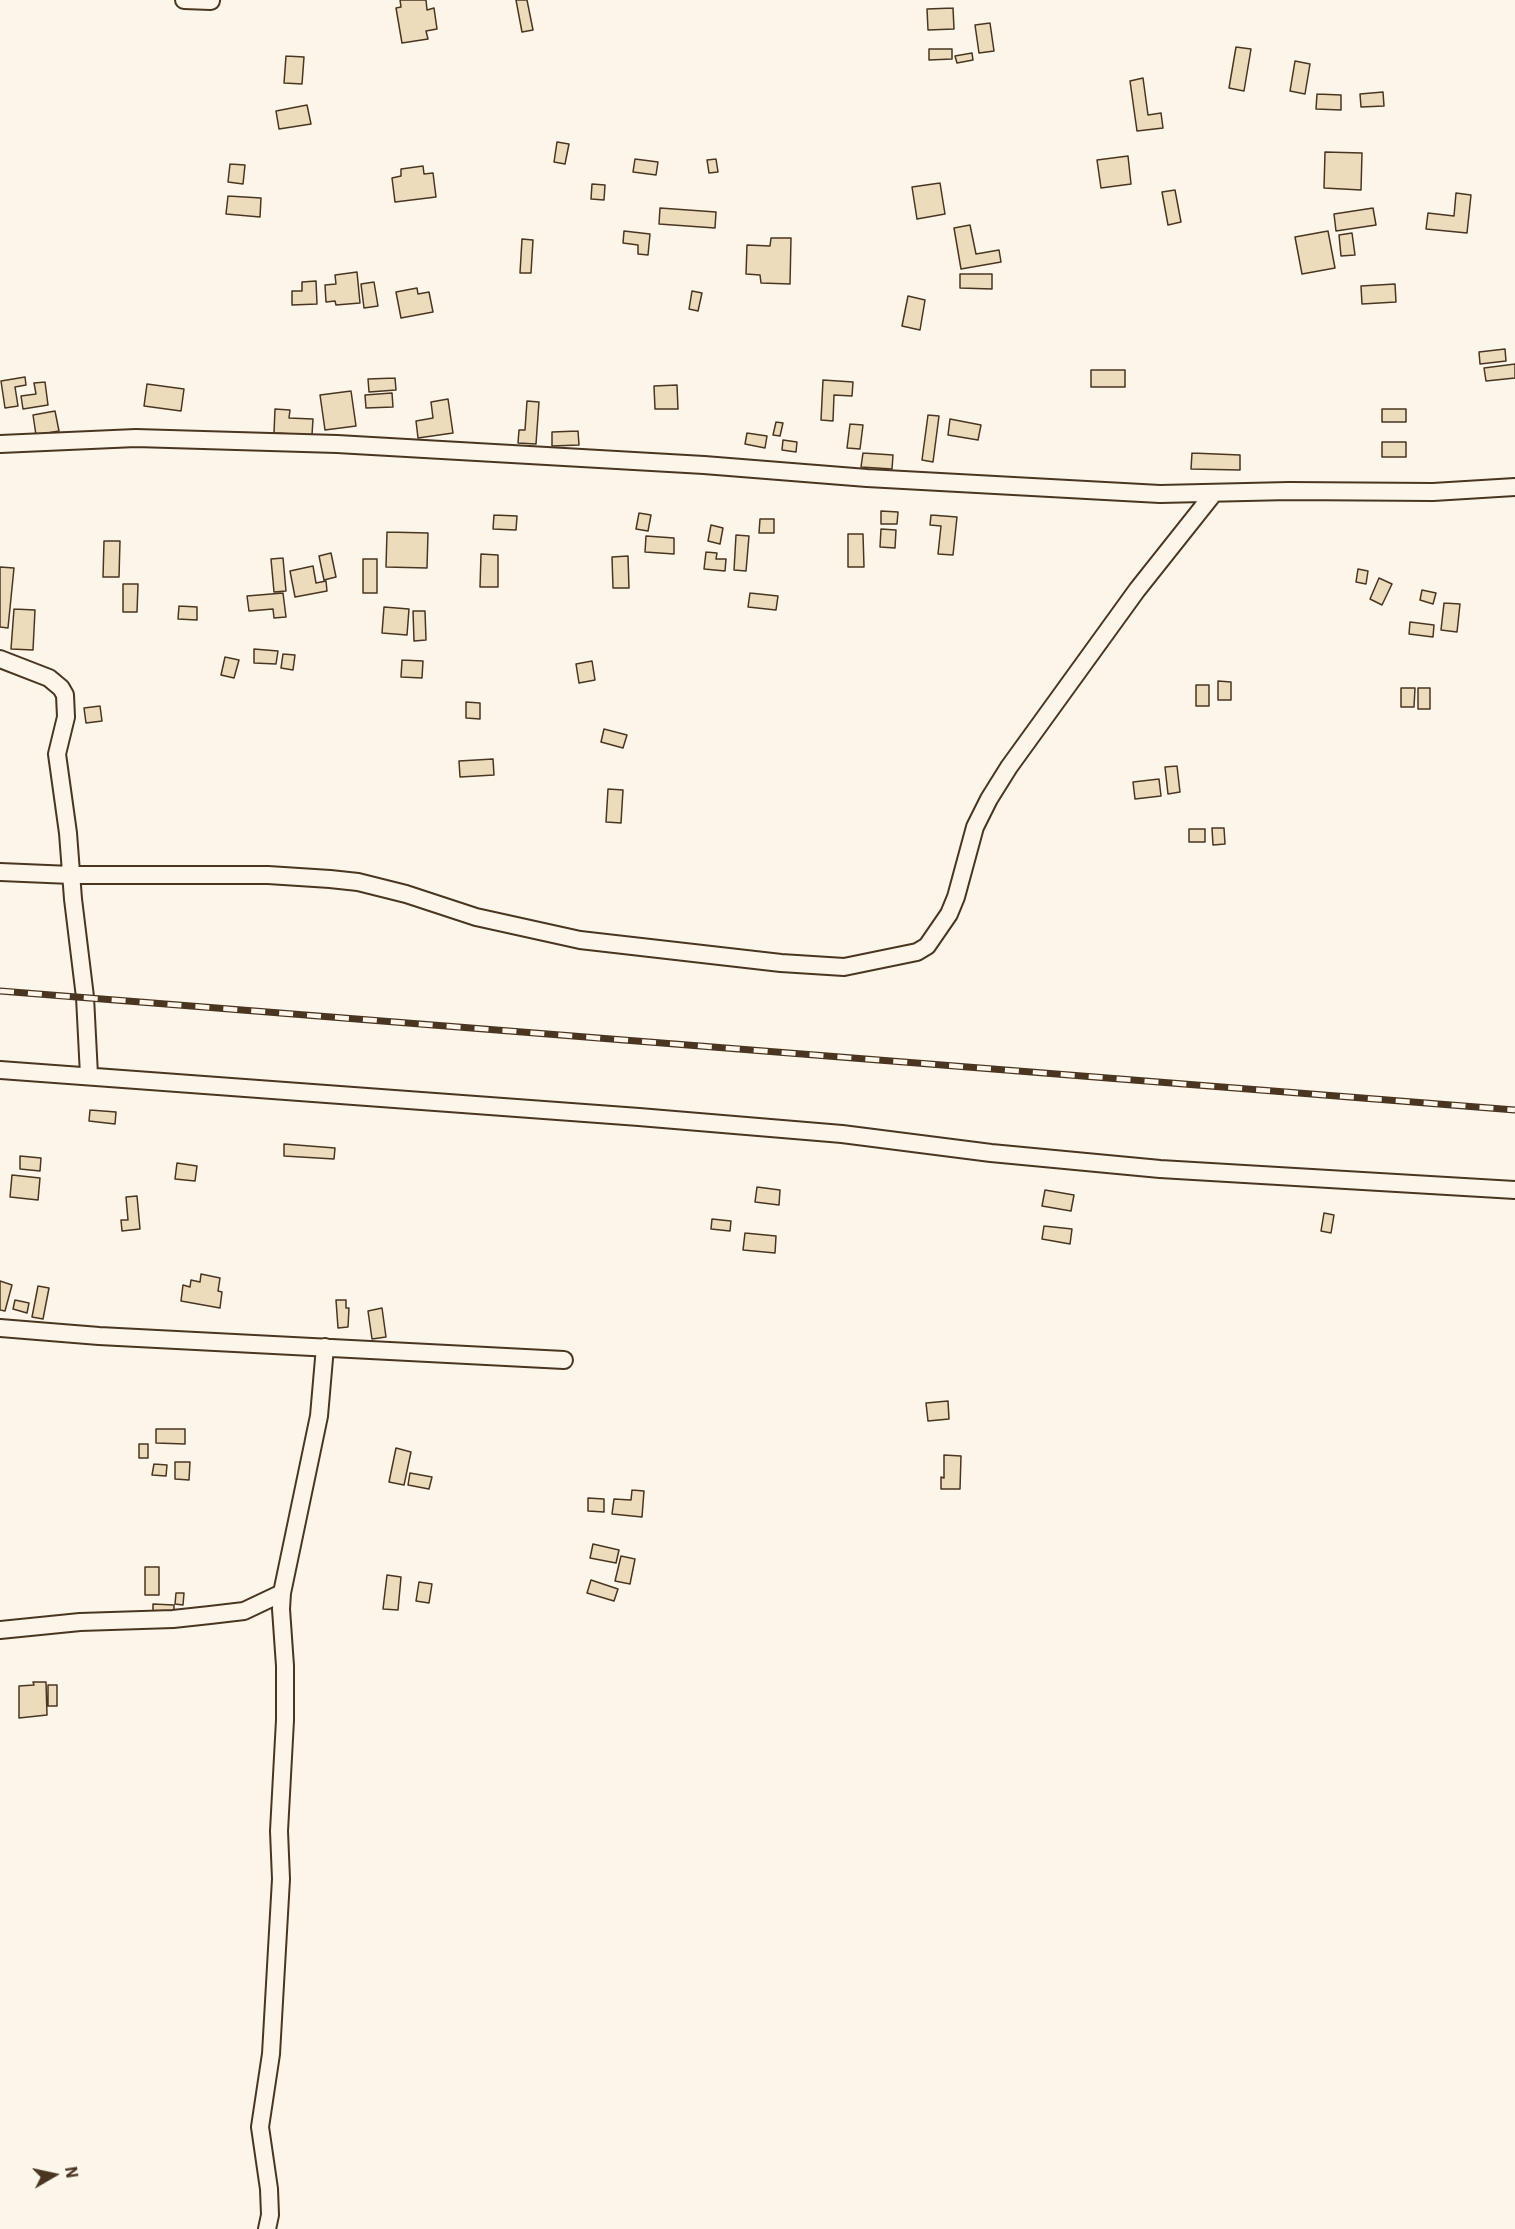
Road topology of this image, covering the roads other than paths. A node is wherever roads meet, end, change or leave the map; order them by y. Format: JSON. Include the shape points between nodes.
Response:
{"nodes":[{"id":1,"x":184,"y":0,"type":"edge"},
{"id":2,"x":211,"y":1,"type":"edge"},
{"id":3,"x":0,"y":444,"type":"edge"},
{"id":4,"x":1515,"y":487,"type":"edge"},
{"id":5,"x":1214,"y":493,"type":"junction"},
{"id":6,"x":0,"y":659,"type":"edge"},
{"id":7,"x":0,"y":872,"type":"edge"},
{"id":8,"x":70,"y":875,"type":"junction"},
{"id":9,"x":0,"y":1070,"type":"edge"},
{"id":10,"x":89,"y":1075,"type":"junction"},
{"id":11,"x":1515,"y":1190,"type":"edge"},
{"id":12,"x":0,"y":1328,"type":"edge"},
{"id":13,"x":325,"y":1347,"type":"junction"},
{"id":14,"x":564,"y":1360,"type":"dead end"},
{"id":15,"x":282,"y":1593,"type":"junction"},
{"id":16,"x":0,"y":1630,"type":"edge"},
{"id":17,"x":267,"y":2229,"type":"edge"}],
"edges":[{"from":1,"to":2,"type":"street"},
{"from":3,"to":5,"type":"street","via":[[136,438],[338,444],[867,478],[1160,494]]},
{"from":4,"to":5,"type":"street","via":[[1434,492]]},
{"from":5,"to":8,"type":"street","via":[[1137,590],[1009,767],[975,827],[949,914],[927,946],[917,952],[844,967],[781,963],[580,940],[476,917],[358,882],[268,875]]},
{"from":6,"to":8,"type":"street","via":[[49,678],[65,695],[66,717],[57,754]]},
{"from":7,"to":8,"type":"street"},
{"from":8,"to":10,"type":"street","via":[[85,997]]},
{"from":9,"to":10,"type":"street"},
{"from":10,"to":11,"type":"street","via":[[794,1130],[1160,1169]]},
{"from":12,"to":13,"type":"street"},
{"from":13,"to":14,"type":"street"},
{"from":13,"to":15,"type":"street","via":[[319,1416]]},
{"from":15,"to":16,"type":"street","via":[[244,1611]]},
{"from":15,"to":17,"type":"street","via":[[285,1720],[280,1902],[271,2054],[261,2127],[269,2188]]}]}
